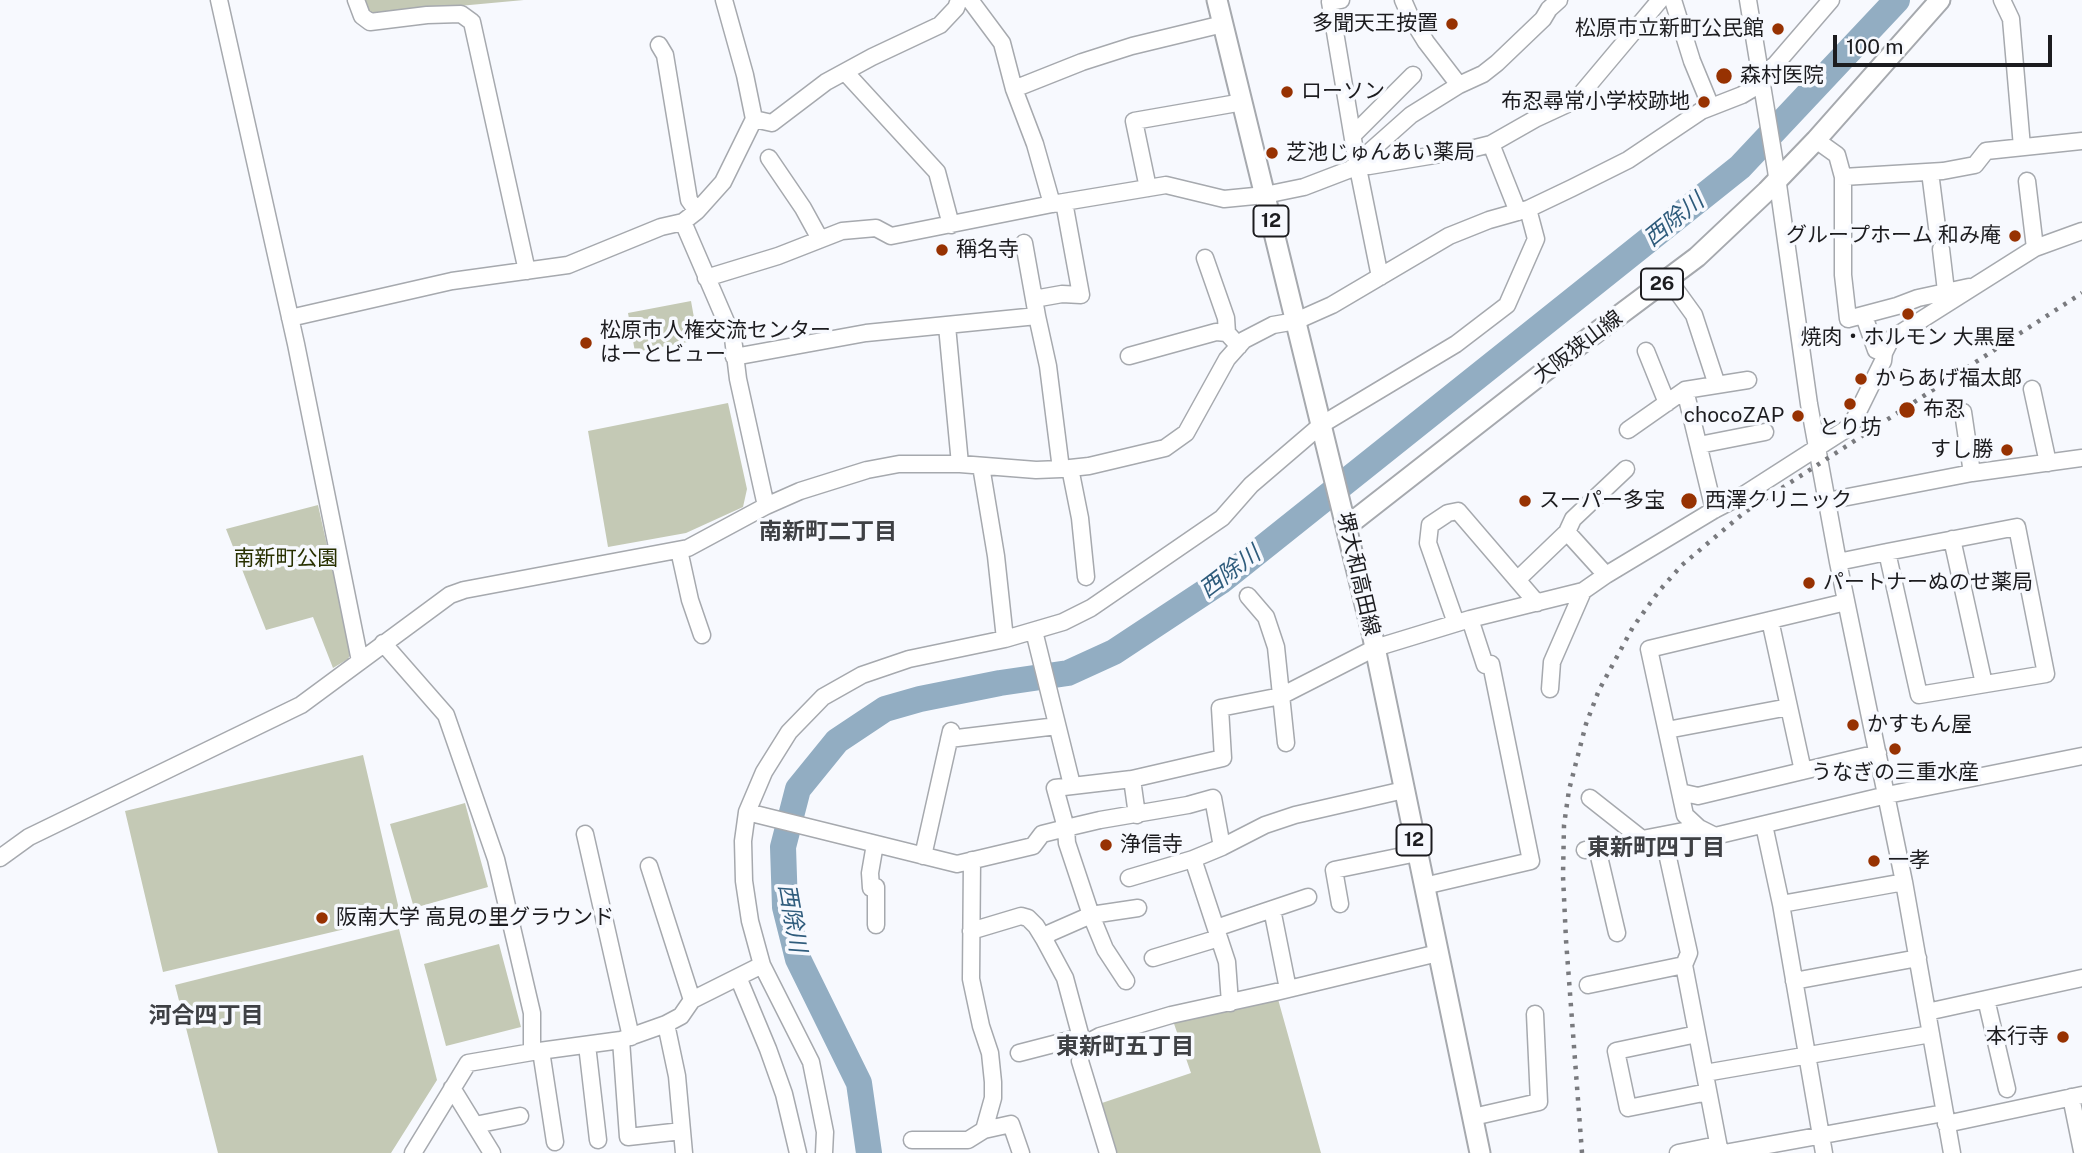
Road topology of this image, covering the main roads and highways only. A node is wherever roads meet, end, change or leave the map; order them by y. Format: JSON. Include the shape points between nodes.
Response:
{"nodes":[{"id":1,"x":1217,"y":0,"type":"edge"},
{"id":2,"x":1940,"y":0,"type":"edge"},
{"id":3,"x":1347,"y":526,"type":"junction"},
{"id":4,"x":1480,"y":1153,"type":"edge"}],
"edges":[{"from":1,"to":3,"type":"main road","name":"堺大和高田線","number":"12"},
{"from":2,"to":3,"type":"main road","name":"大阪狭山線","number":"26","via":[[1816,140],[1697,257]]},
{"from":3,"to":4,"type":"main road","name":"堺大和高田線","number":"12"}]}
